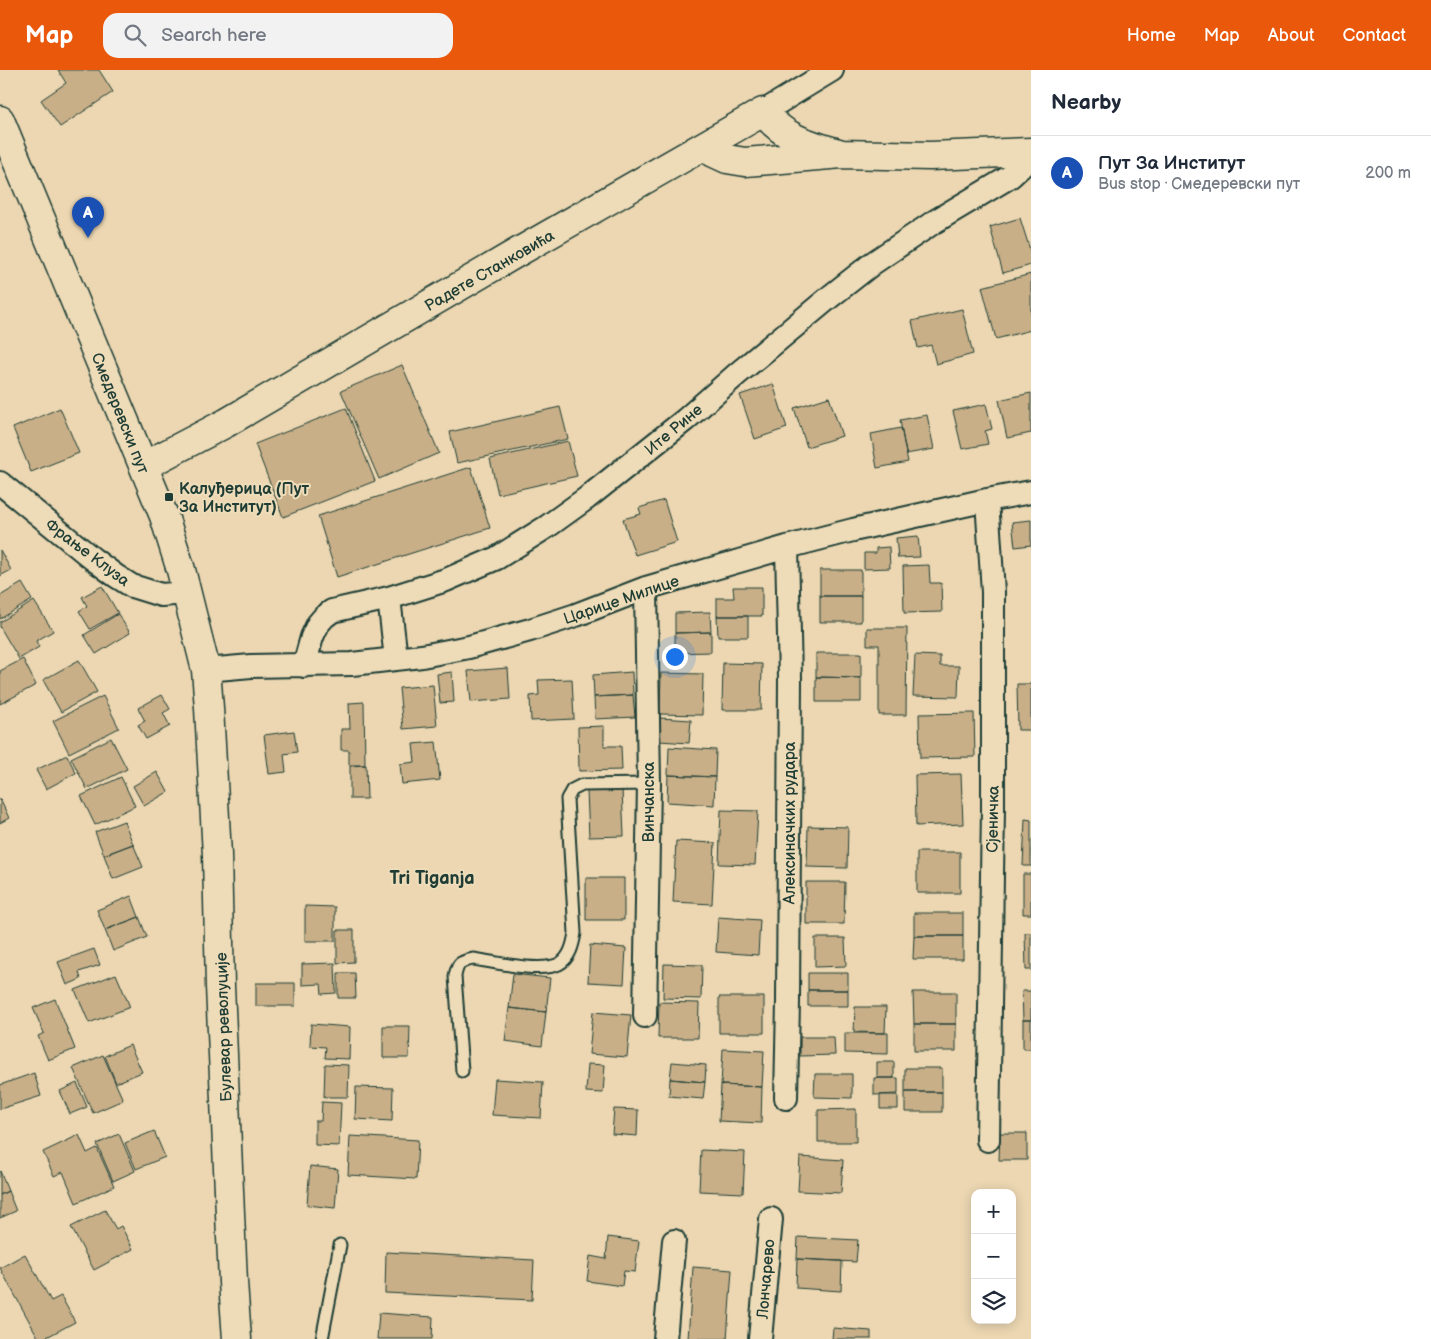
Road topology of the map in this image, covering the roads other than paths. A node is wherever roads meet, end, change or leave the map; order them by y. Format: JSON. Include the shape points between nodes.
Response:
{"nodes":[{"id":1,"x":832,"y":70,"type":"edge"},
{"id":2,"x":762,"y":112,"type":"junction"},
{"id":3,"x":0,"y":120,"type":"edge"},
{"id":4,"x":704,"y":146,"type":"junction"},
{"id":5,"x":1030,"y":153,"type":"edge"},
{"id":6,"x":842,"y":154,"type":"junction"},
{"id":7,"x":144,"y":466,"type":"junction"},
{"id":8,"x":0,"y":483,"type":"edge"},
{"id":9,"x":1031,"y":492,"type":"edge"},
{"id":10,"x":987,"y":500,"type":"junction"},
{"id":11,"x":787,"y":547,"type":"junction"},
{"id":12,"x":646,"y":588,"type":"junction"},
{"id":13,"x":187,"y":593,"type":"junction"},
{"id":14,"x":389,"y":598,"type":"junction"},
{"id":15,"x":396,"y":659,"type":"junction"},
{"id":16,"x":304,"y":666,"type":"junction"},
{"id":17,"x":206,"y":670,"type":"junction"},
{"id":18,"x":210,"y":715,"type":"joint"},
{"id":19,"x":649,"y":784,"type":"junction"},
{"id":20,"x":645,"y":1016,"type":"dead end"},
{"id":21,"x":462,"y":1071,"type":"dead end"},
{"id":22,"x":786,"y":1098,"type":"dead end"},
{"id":23,"x":988,"y":1140,"type":"dead end"},
{"id":24,"x":771,"y":1219,"type":"dead end"},
{"id":25,"x":674,"y":1240,"type":"dead end"},
{"id":26,"x":340,"y":1245,"type":"dead end"},
{"id":27,"x":237,"y":1339,"type":"edge"},
{"id":28,"x":322,"y":1339,"type":"edge"},
{"id":29,"x":665,"y":1339,"type":"edge"},
{"id":30,"x":760,"y":1339,"type":"edge"}],
"edges":[{"from":1,"to":2,"type":"street","name":"Радете Станковића"},
{"from":2,"to":4,"type":"main road","name":"Радете Станковића"},
{"from":2,"to":6,"type":"main road","via":[[788,135]]},
{"from":3,"to":7,"type":"main road","name":"Смедеревски пут"},
{"from":4,"to":6,"type":"main road","via":[[726,159],[745,162]]},
{"from":4,"to":7,"type":"main road","name":"Радете Станковића","via":[[226,423]]},
{"from":5,"to":6,"type":"main road"},
{"from":5,"to":14,"type":"street","name":"Ите Рине","via":[[1011,176],[873,263],[685,420],[548,526],[491,561],[446,580]]},
{"from":7,"to":13,"type":"main road","name":"Смедеревски пут","via":[[171,537]]},
{"from":8,"to":13,"type":"street","name":"Фрање Клуза","via":[[93,559],[132,586],[161,595]]},
{"from":9,"to":10,"type":"street","name":"Царице Милице"},
{"from":10,"to":11,"type":"street","name":"Царице Милице"},
{"from":10,"to":23,"type":"street","name":"Сјеничка","via":[[993,592]]},
{"from":11,"to":12,"type":"street","name":"Царице Милице"},
{"from":11,"to":22,"type":"street","name":"Алексиначких рудара","via":[[790,678]]},
{"from":12,"to":15,"type":"street","name":"Царице Милице","via":[[576,615],[468,648]]},
{"from":12,"to":19,"type":"street","name":"Винчанска"},
{"from":13,"to":17,"type":"main road","name":"Смедеревски пут"},
{"from":14,"to":15,"type":"street"},
{"from":14,"to":16,"type":"street","name":"Ите Рине","via":[[332,611],[324,616],[312,637]]},
{"from":15,"to":16,"type":"street","name":"Царице Милице"},
{"from":16,"to":17,"type":"street","name":"Царице Милице"},
{"from":17,"to":18,"type":"main road","name":"Смедеревски пут"},
{"from":18,"to":27,"type":"main road","name":"Булевар револуције","via":[[232,1282]]},
{"from":19,"to":20,"type":"street","name":"Винчанска"},
{"from":19,"to":21,"type":"lane","via":[[582,785],[572,790],[567,799],[573,946],[567,957],[548,967],[473,959],[458,965],[455,976]]},
{"from":24,"to":30,"type":"street","name":"Лончарево"},
{"from":25,"to":29,"type":"street"},
{"from":26,"to":28,"type":"lane"}]}
